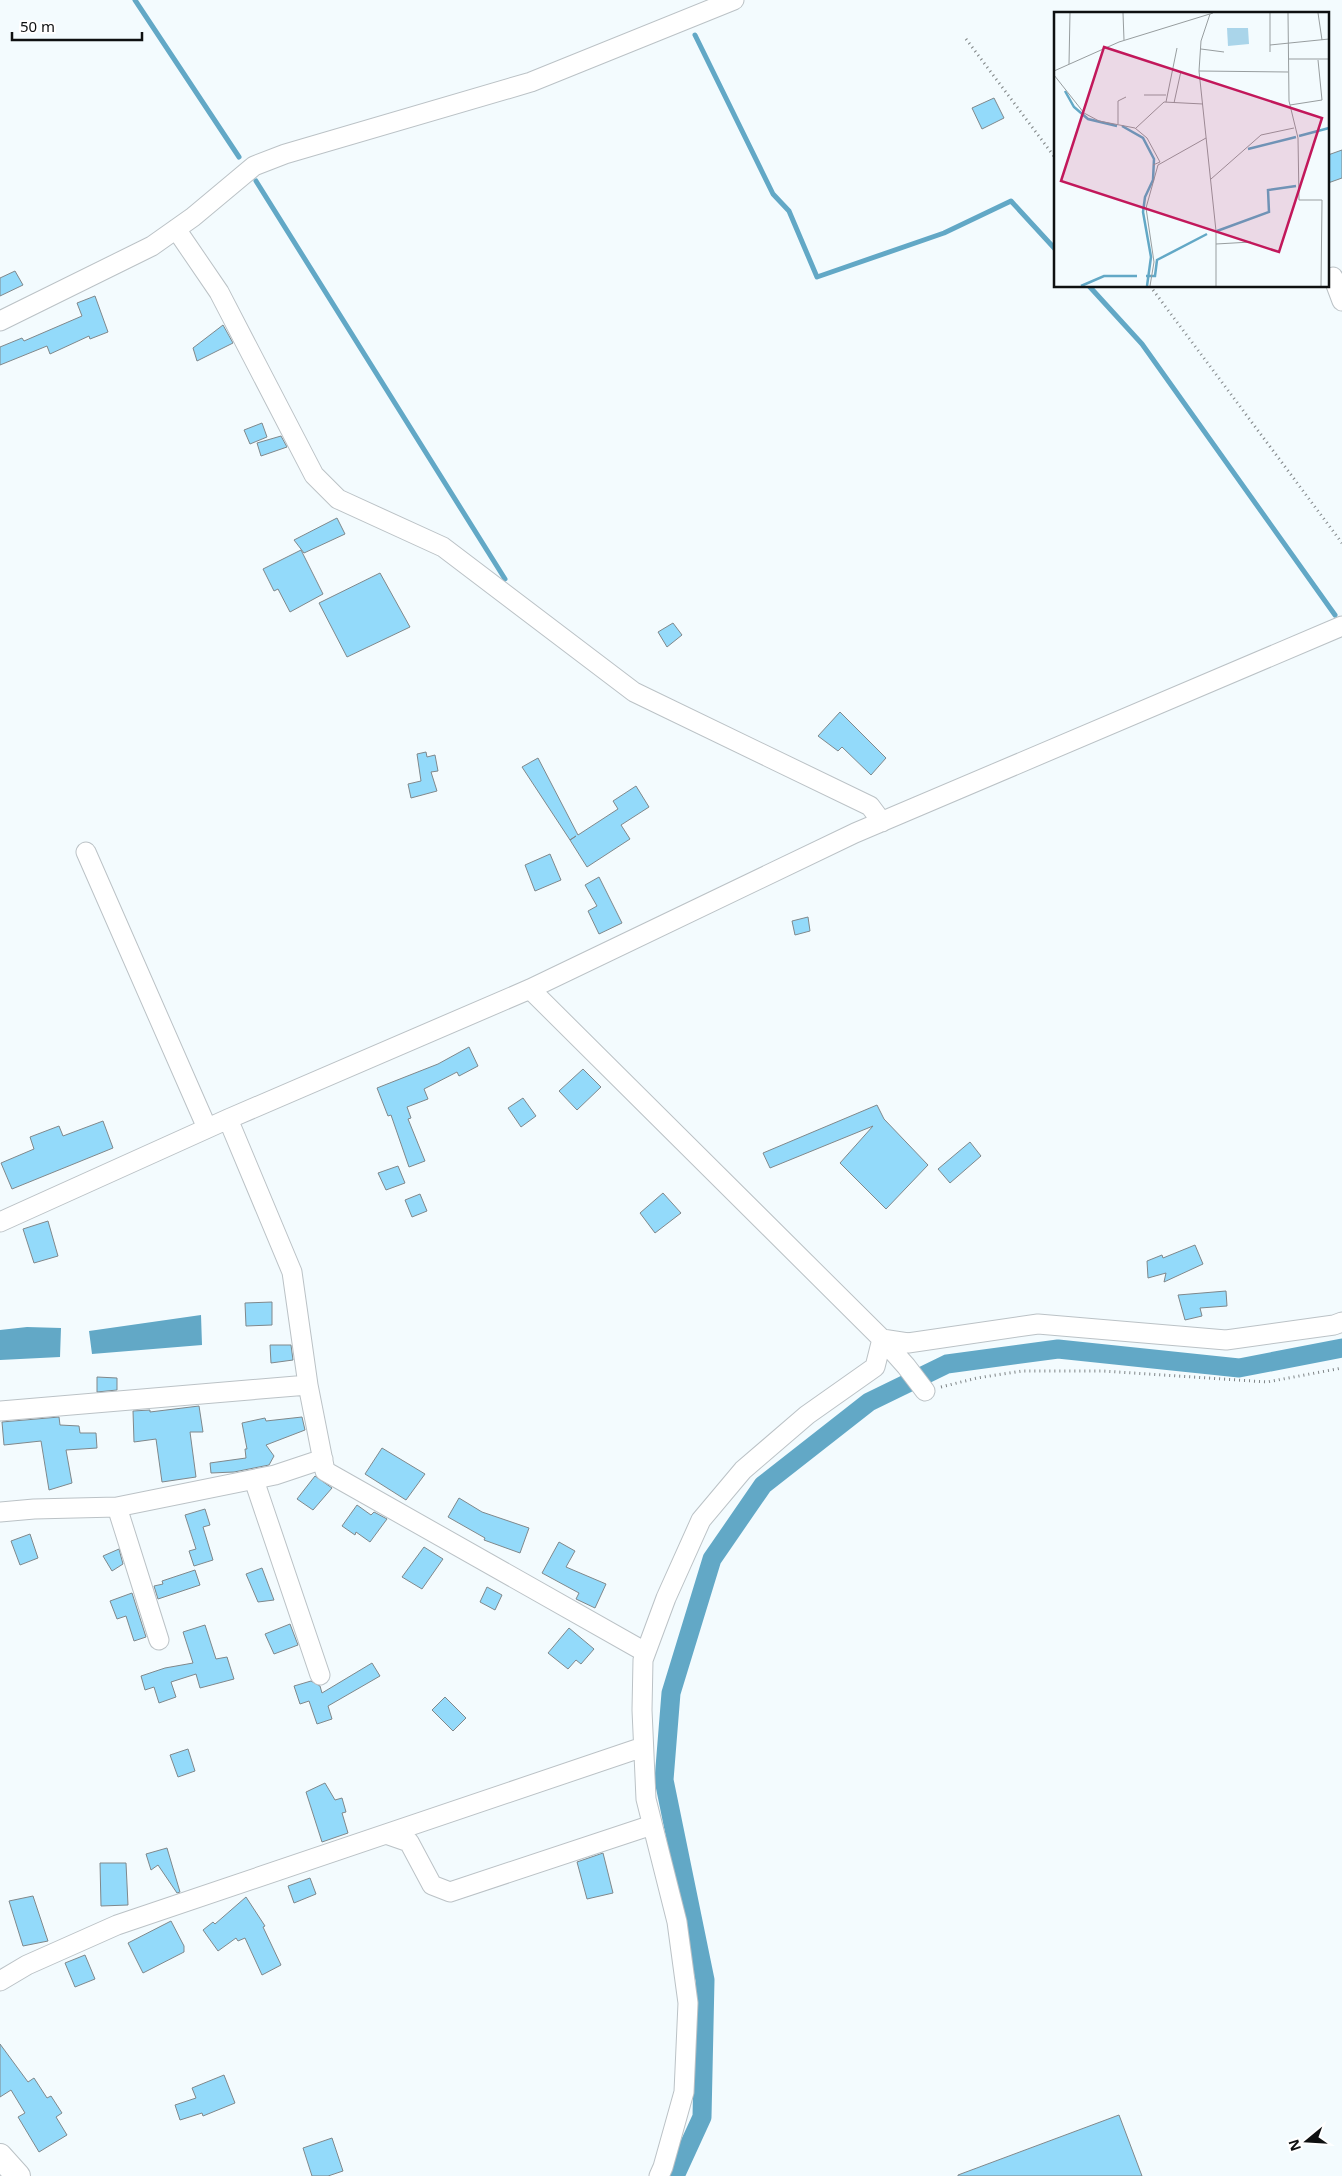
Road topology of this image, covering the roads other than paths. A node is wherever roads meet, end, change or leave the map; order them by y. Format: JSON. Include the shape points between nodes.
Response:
{"nodes":[{"id":1,"x":734,"y":0,"type":"edge"},
{"id":2,"x":176,"y":229,"type":"junction"},
{"id":3,"x":1333,"y":277,"type":"dead end"},
{"id":4,"x":1342,"y":301,"type":"edge"},
{"id":5,"x":0,"y":321,"type":"edge"},
{"id":6,"x":1342,"y":626,"type":"edge"},
{"id":7,"x":882,"y":822,"type":"junction"},
{"id":8,"x":86,"y":852,"type":"dead end"},
{"id":9,"x":530,"y":989,"type":"junction"},
{"id":10,"x":228,"y":1119,"type":"junction"},
{"id":11,"x":208,"y":1128,"type":"junction"},
{"id":12,"x":0,"y":1222,"type":"edge"},
{"id":13,"x":1342,"y":1322,"type":"edge"},
{"id":14,"x":882,"y":1339,"type":"junction"},
{"id":15,"x":308,"y":1385,"type":"junction"},
{"id":16,"x":925,"y":1391,"type":"road end"},
{"id":17,"x":0,"y":1411,"type":"edge"},
{"id":18,"x":322,"y":1459,"type":"junction"},
{"id":19,"x":254,"y":1480,"type":"junction"},
{"id":20,"x":117,"y":1507,"type":"junction"},
{"id":21,"x":0,"y":1512,"type":"edge"},
{"id":22,"x":160,"y":1640,"type":"dead end"},
{"id":23,"x":645,"y":1652,"type":"junction"},
{"id":24,"x":320,"y":1675,"type":"dead end"},
{"id":25,"x":643,"y":1747,"type":"junction"},
{"id":26,"x":652,"y":1825,"type":"junction"},
{"id":27,"x":386,"y":1834,"type":"junction"},
{"id":28,"x":0,"y":1981,"type":"edge"},
{"id":29,"x":0,"y":2156,"type":"edge"},
{"id":30,"x":18,"y":2176,"type":"edge"},
{"id":31,"x":659,"y":2176,"type":"edge"}],
"edges":[{"from":1,"to":2,"type":"street","via":[[531,82],[254,166]]},
{"from":2,"to":5,"type":"street","via":[[152,246]]},
{"from":2,"to":7,"type":"street","via":[[219,292],[314,475],[338,499],[443,547],[634,692],[870,806]]},
{"from":3,"to":4,"type":"street"},
{"from":6,"to":7,"type":"street"},
{"from":7,"to":9,"type":"street"},
{"from":8,"to":11,"type":"street"},
{"from":9,"to":10,"type":"street"},
{"from":9,"to":14,"type":"street"},
{"from":10,"to":11,"type":"street"},
{"from":10,"to":15,"type":"street","via":[[292,1272]]},
{"from":11,"to":12,"type":"street"},
{"from":13,"to":14,"type":"street","via":[[1226,1340],[1038,1324],[908,1343]]},
{"from":14,"to":16,"type":"street"},
{"from":14,"to":23,"type":"street","via":[[875,1367],[807,1415],[743,1470],[701,1520]]},
{"from":15,"to":17,"type":"street"},
{"from":15,"to":18,"type":"street"},
{"from":18,"to":19,"type":"street"},
{"from":18,"to":23,"type":"street","via":[[325,1471]]},
{"from":19,"to":20,"type":"street"},
{"from":19,"to":24,"type":"street"},
{"from":20,"to":21,"type":"street","via":[[34,1508]]},
{"from":20,"to":22,"type":"street"},
{"from":23,"to":25,"type":"street"},
{"from":25,"to":26,"type":"street","via":[[646,1799]]},
{"from":25,"to":27,"type":"street"},
{"from":26,"to":27,"type":"street","via":[[450,1892],[432,1885],[409,1842]]},
{"from":26,"to":31,"type":"street","via":[[677,1922],[688,2003],[684,2092]]},
{"from":27,"to":28,"type":"street","via":[[116,1925],[27,1965]]},
{"from":29,"to":30,"type":"main road"}]}
